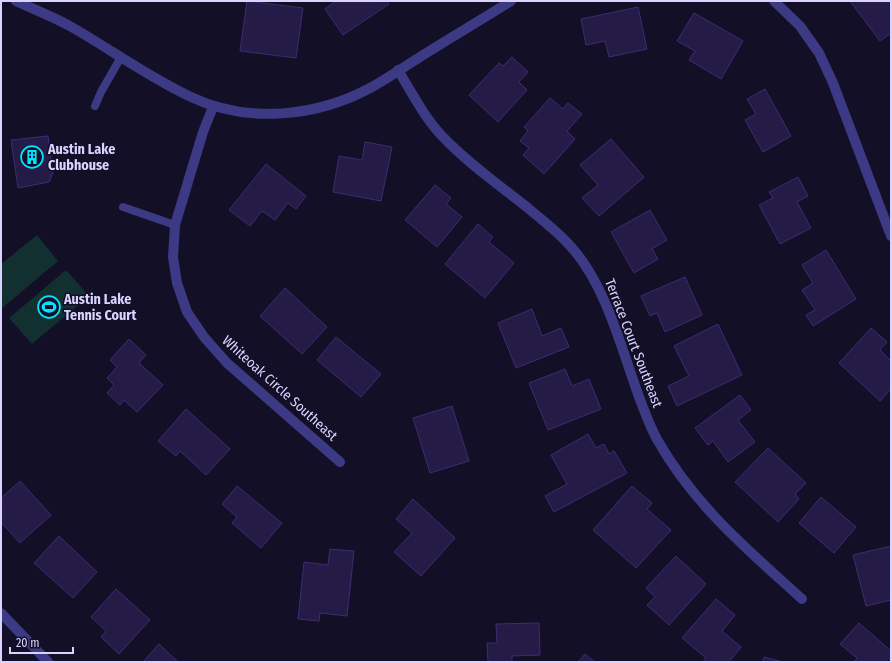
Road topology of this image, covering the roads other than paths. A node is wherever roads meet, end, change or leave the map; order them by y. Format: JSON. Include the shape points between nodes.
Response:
{"nodes":[{"id":1,"x":16,"y":1,"type":"edge"},
{"id":2,"x":511,"y":1,"type":"edge"},
{"id":3,"x":774,"y":1,"type":"edge"},
{"id":4,"x":121,"y":57,"type":"junction"},
{"id":5,"x":398,"y":70,"type":"junction"},
{"id":6,"x":95,"y":106,"type":"dead end"},
{"id":7,"x":213,"y":107,"type":"junction"},
{"id":8,"x":123,"y":206,"type":"dead end"},
{"id":9,"x":175,"y":225,"type":"junction"},
{"id":10,"x":891,"y":236,"type":"edge"},
{"id":11,"x":340,"y":462,"type":"dead end"},
{"id":12,"x":802,"y":599,"type":"dead end"},
{"id":13,"x":1,"y":613,"type":"edge"},
{"id":14,"x":48,"y":662,"type":"edge"}],
"edges":[{"from":1,"to":4,"type":"street","via":[[66,24]]},
{"from":2,"to":5,"type":"street"},
{"from":3,"to":10,"type":"street","via":[[800,26],[819,53],[833,83]]},
{"from":4,"to":6,"type":"lane"},
{"from":4,"to":7,"type":"street","via":[[170,87]]},
{"from":5,"to":7,"type":"street","via":[[372,87],[342,101],[303,112],[271,115]]},
{"from":5,"to":12,"type":"street","name":"Terrace Court Southeast","via":[[428,120],[443,137],[548,224],[573,249],[589,270],[603,296],[644,409],[658,441],[676,469],[702,504],[734,539]]},
{"from":7,"to":9,"type":"street","name":"Whiteoak Circle Southeast"},
{"from":8,"to":9,"type":"lane"},
{"from":9,"to":11,"type":"street","name":"Whiteoak Circle Southeast","via":[[173,257],[177,283],[188,312],[204,337],[227,363]]},
{"from":13,"to":14,"type":"street"}]}
